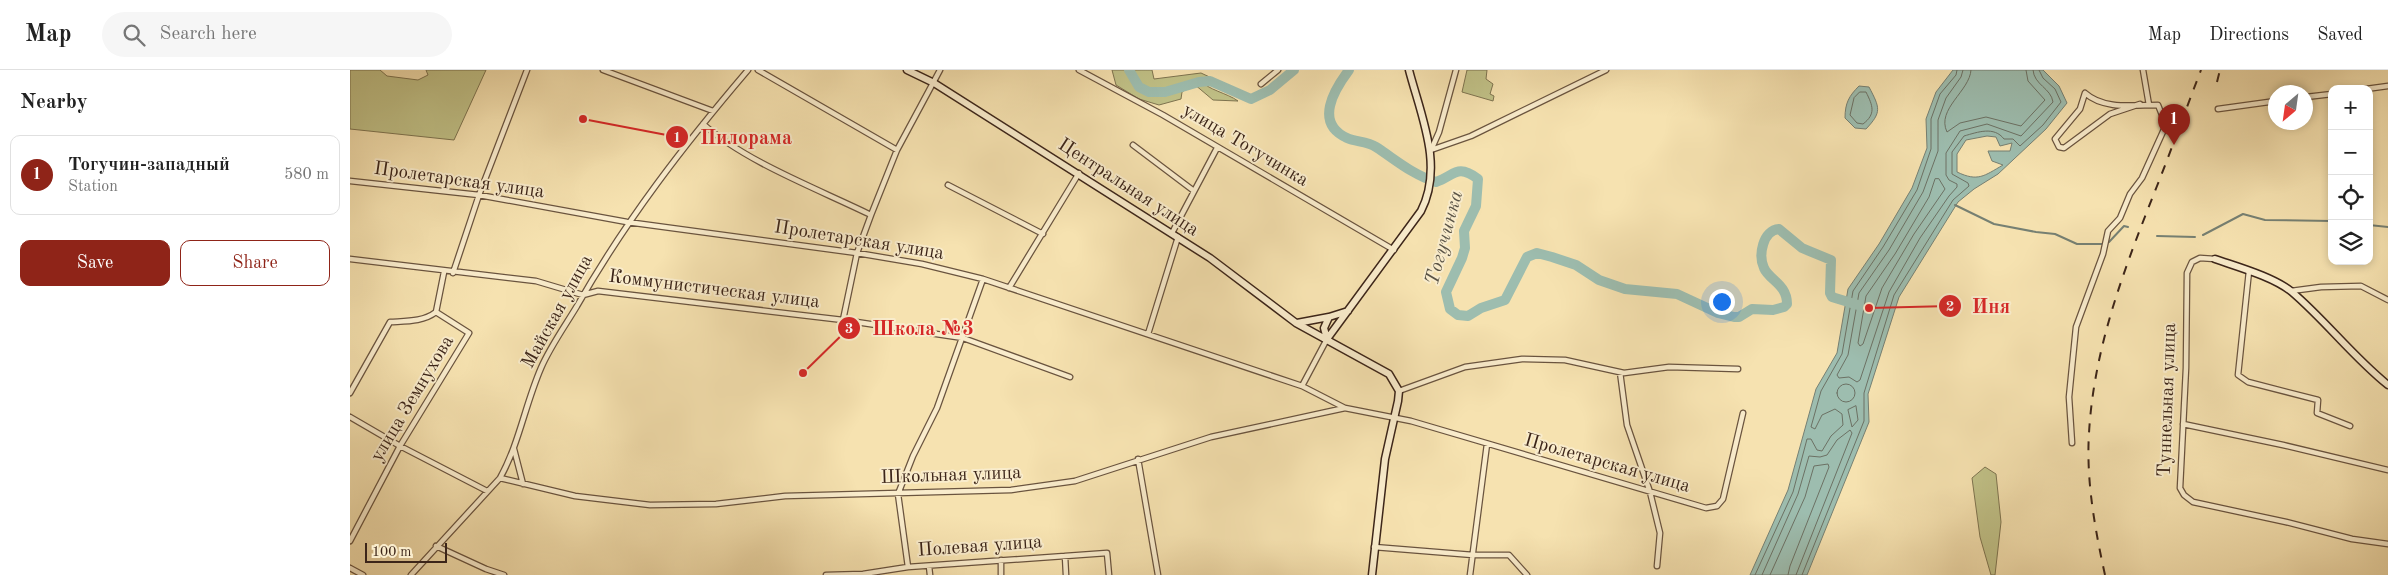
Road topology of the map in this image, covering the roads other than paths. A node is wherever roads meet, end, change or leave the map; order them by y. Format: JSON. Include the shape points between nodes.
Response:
{"nodes":[{"id":1,"x":527,"y":70,"type":"edge"},
{"id":2,"x":603,"y":70,"type":"edge"},
{"id":3,"x":748,"y":70,"type":"edge"},
{"id":4,"x":758,"y":70,"type":"edge"},
{"id":5,"x":907,"y":70,"type":"edge"},
{"id":6,"x":940,"y":70,"type":"edge"},
{"id":7,"x":1079,"y":70,"type":"edge"},
{"id":8,"x":1278,"y":70,"type":"edge"},
{"id":9,"x":1409,"y":70,"type":"edge"},
{"id":10,"x":1456,"y":70,"type":"edge"},
{"id":11,"x":1606,"y":70,"type":"edge"},
{"id":12,"x":2143,"y":70,"type":"edge"},
{"id":13,"x":934,"y":83,"type":"junction"},
{"id":14,"x":1261,"y":84,"type":"dead end"},
{"id":15,"x":2388,"y":86,"type":"edge"},
{"id":16,"x":2373,"y":88,"type":"edge"},
{"id":17,"x":2328,"y":94,"type":"edge"},
{"id":18,"x":2313,"y":96,"type":"edge"},
{"id":19,"x":2268,"y":103,"type":"edge"},
{"id":20,"x":2140,"y":104,"type":"junction"},
{"id":21,"x":2149,"y":105,"type":"junction"},
{"id":22,"x":2218,"y":110,"type":"dead end"},
{"id":23,"x":713,"y":111,"type":"junction"},
{"id":24,"x":703,"y":124,"type":"junction"},
{"id":25,"x":1133,"y":145,"type":"dead end"},
{"id":26,"x":1217,"y":148,"type":"junction"},
{"id":27,"x":897,"y":150,"type":"junction"},
{"id":28,"x":1431,"y":150,"type":"junction"},
{"id":29,"x":1079,"y":173,"type":"junction"},
{"id":30,"x":350,"y":181,"type":"edge"},
{"id":31,"x":948,"y":185,"type":"dead end"},
{"id":32,"x":1194,"y":191,"type":"junction"},
{"id":33,"x":479,"y":195,"type":"junction"},
{"id":34,"x":870,"y":215,"type":"junction"},
{"id":35,"x":628,"y":222,"type":"junction"},
{"id":36,"x":1172,"y":233,"type":"junction"},
{"id":37,"x":1043,"y":234,"type":"junction"},
{"id":38,"x":1178,"y":238,"type":"junction"},
{"id":39,"x":1394,"y":250,"type":"junction"},
{"id":40,"x":857,"y":253,"type":"junction"},
{"id":41,"x":350,"y":259,"type":"edge"},
{"id":42,"x":2215,"y":259,"type":"joint"},
{"id":43,"x":2249,"y":271,"type":"junction"},
{"id":44,"x":444,"y":272,"type":"junction"},
{"id":45,"x":453,"y":273,"type":"junction"},
{"id":46,"x":983,"y":279,"type":"junction"},
{"id":47,"x":1010,"y":288,"type":"junction"},
{"id":48,"x":2291,"y":291,"type":"junction"},
{"id":49,"x":583,"y":295,"type":"junction"},
{"id":50,"x":2388,"y":300,"type":"edge"},
{"id":51,"x":1349,"y":310,"type":"junction"},
{"id":52,"x":436,"y":312,"type":"junction"},
{"id":53,"x":1329,"y":317,"type":"junction"},
{"id":54,"x":844,"y":320,"type":"junction"},
{"id":55,"x":1296,"y":322,"type":"junction"},
{"id":56,"x":1148,"y":334,"type":"junction"},
{"id":57,"x":963,"y":338,"type":"junction"},
{"id":58,"x":1327,"y":339,"type":"junction"},
{"id":59,"x":1738,"y":369,"type":"dead end"},
{"id":60,"x":1620,"y":372,"type":"junction"},
{"id":61,"x":1070,"y":377,"type":"dead end"},
{"id":62,"x":2388,"y":385,"type":"edge"},
{"id":63,"x":1302,"y":386,"type":"junction"},
{"id":64,"x":1399,"y":391,"type":"junction"},
{"id":65,"x":350,"y":393,"type":"edge"},
{"id":66,"x":1345,"y":408,"type":"junction"},
{"id":67,"x":1743,"y":413,"type":"dead end"},
{"id":68,"x":350,"y":417,"type":"edge"},
{"id":69,"x":1395,"y":417,"type":"junction"},
{"id":70,"x":2184,"y":424,"type":"junction"},
{"id":71,"x":2350,"y":426,"type":"dead end"},
{"id":72,"x":2072,"y":443,"type":"dead end"},
{"id":73,"x":1487,"y":444,"type":"junction"},
{"id":74,"x":400,"y":446,"type":"junction"},
{"id":75,"x":514,"y":448,"type":"junction"},
{"id":76,"x":1138,"y":459,"type":"junction"},
{"id":77,"x":2388,"y":470,"type":"edge"},
{"id":78,"x":500,"y":478,"type":"junction"},
{"id":79,"x":523,"y":484,"type":"junction"},
{"id":80,"x":487,"y":491,"type":"junction"},
{"id":81,"x":1650,"y":492,"type":"junction"},
{"id":82,"x":898,"y":494,"type":"junction"},
{"id":83,"x":350,"y":541,"type":"edge"},
{"id":84,"x":2388,"y":544,"type":"edge"},
{"id":85,"x":436,"y":546,"type":"junction"},
{"id":86,"x":1374,"y":547,"type":"junction"},
{"id":87,"x":1473,"y":555,"type":"junction"},
{"id":88,"x":1065,"y":556,"type":"junction"},
{"id":89,"x":1000,"y":560,"type":"junction"},
{"id":90,"x":908,"y":566,"type":"junction"},
{"id":91,"x":929,"y":566,"type":"junction"},
{"id":92,"x":1657,"y":566,"type":"dead end"},
{"id":93,"x":350,"y":568,"type":"edge"},
{"id":94,"x":363,"y":575,"type":"edge"},
{"id":95,"x":411,"y":575,"type":"edge"},
{"id":96,"x":504,"y":575,"type":"edge"},
{"id":97,"x":826,"y":575,"type":"edge"},
{"id":98,"x":863,"y":575,"type":"edge"},
{"id":99,"x":930,"y":575,"type":"edge"},
{"id":100,"x":1001,"y":575,"type":"edge"},
{"id":101,"x":1066,"y":575,"type":"edge"},
{"id":102,"x":1109,"y":575,"type":"edge"},
{"id":103,"x":1158,"y":575,"type":"edge"},
{"id":104,"x":1372,"y":575,"type":"edge"},
{"id":105,"x":1470,"y":575,"type":"edge"},
{"id":106,"x":1528,"y":575,"type":"edge"}],
"edges":[{"from":1,"to":33,"type":"street"},
{"from":2,"to":23,"type":"street"},
{"from":3,"to":23,"type":"street","name":"Майская улица"},
{"from":4,"to":27,"type":"street"},
{"from":5,"to":13,"type":"main road","name":"Центральная улица"},
{"from":6,"to":13,"type":"street"},
{"from":7,"to":26,"type":"street","name":"улица Тогучинка"},
{"from":8,"to":14,"type":"street"},
{"from":9,"to":28,"type":"main road"},
{"from":10,"to":28,"type":"street"},
{"from":11,"to":28,"type":"street","via":[[1471,136]]},
{"from":12,"to":21,"type":"street"},
{"from":13,"to":27,"type":"street"},
{"from":13,"to":29,"type":"main road","name":"Центральная улица"},
{"from":15,"to":16,"type":"street"},
{"from":17,"to":18,"type":"street"},
{"from":19,"to":22,"type":"street"},
{"from":20,"to":20,"type":"street","via":[[2106,104],[2085,93],[2080,109],[2057,135],[2056,143],[2064,148],[2110,114]]},
{"from":20,"to":21,"type":"street"},
{"from":21,"to":72,"type":"street","via":[[2161,108],[2166,125],[2164,133],[2120,218],[2108,231],[2076,327],[2069,397]]},
{"from":23,"to":24,"type":"street","name":"Майская улица"},
{"from":24,"to":34,"type":"street","via":[[721,140],[746,154]]},
{"from":24,"to":35,"type":"street","name":"Майская улица"},
{"from":25,"to":32,"type":"street"},
{"from":26,"to":32,"type":"street"},
{"from":26,"to":39,"type":"street","name":"улица Тогучинка"},
{"from":27,"to":34,"type":"street"},
{"from":28,"to":39,"type":"main road","via":[[1429,193],[1421,211]]},
{"from":29,"to":36,"type":"main road","name":"Центральная улица"},
{"from":29,"to":37,"type":"street"},
{"from":30,"to":33,"type":"street","name":"Пролетарская улица"},
{"from":31,"to":37,"type":"street"},
{"from":32,"to":36,"type":"street"},
{"from":33,"to":35,"type":"street","name":"Пролетарская улица"},
{"from":33,"to":45,"type":"street"},
{"from":34,"to":40,"type":"street"},
{"from":35,"to":40,"type":"street","name":"Пролетарская улица"},
{"from":35,"to":49,"type":"street","name":"Майская улица"},
{"from":36,"to":38,"type":"main road","name":"Центральная улица"},
{"from":37,"to":47,"type":"street"},
{"from":38,"to":55,"type":"main road","name":"Центральная улица"},
{"from":38,"to":56,"type":"street"},
{"from":39,"to":51,"type":"main road"},
{"from":40,"to":46,"type":"street","name":"Пролетарская улица"},
{"from":40,"to":54,"type":"street"},
{"from":41,"to":44,"type":"street","name":"Коммунистическая улица"},
{"from":42,"to":43,"type":"main road"},
{"from":42,"to":70,"type":"street","name":"Туннельная улица","via":[[2200,258],[2192,262],[2187,273]]},
{"from":43,"to":48,"type":"main road"},
{"from":43,"to":71,"type":"street","via":[[2238,375],[2248,382],[2318,400],[2317,413]]},
{"from":44,"to":45,"type":"street","name":"Коммунистическая улица"},
{"from":44,"to":52,"type":"street"},
{"from":45,"to":49,"type":"street","name":"Коммунистическая улица","via":[[536,281]]},
{"from":46,"to":47,"type":"street","name":"Пролетарская улица"},
{"from":46,"to":57,"type":"street"},
{"from":47,"to":56,"type":"street","name":"Пролетарская улица"},
{"from":48,"to":50,"type":"street","via":[[2361,286]]},
{"from":48,"to":62,"type":"main road","via":[[2356,358]]},
{"from":49,"to":54,"type":"street","name":"Коммунистическая улица","via":[[598,291]]},
{"from":49,"to":75,"type":"street","name":"Майская улица","via":[[541,368]]},
{"from":51,"to":53,"type":"main road"},
{"from":51,"to":58,"type":"main road"},
{"from":52,"to":65,"type":"street","via":[[423,318],[390,322]]},
{"from":52,"to":74,"type":"street","name":"улица Земнухова","via":[[469,333]]},
{"from":53,"to":55,"type":"main road"},
{"from":53,"to":58,"type":"main road","via":[[1324,328]]},
{"from":54,"to":57,"type":"street","name":"Коммунистическая улица"},
{"from":55,"to":58,"type":"main road","name":"Центральная улица"},
{"from":56,"to":63,"type":"street","name":"Пролетарская улица"},
{"from":57,"to":61,"type":"street","name":"Коммунистическая улица"},
{"from":57,"to":82,"type":"street","via":[[937,408]]},
{"from":58,"to":63,"type":"street"},
{"from":58,"to":64,"type":"main road","name":"Центральная улица","via":[[1389,374]]},
{"from":59,"to":60,"type":"street","via":[[1669,367]]},
{"from":60,"to":64,"type":"street","via":[[1565,360],[1522,359],[1465,367]]},
{"from":60,"to":81,"type":"street","via":[[1627,425]]},
{"from":63,"to":66,"type":"street","name":"Пролетарская улица"},
{"from":64,"to":69,"type":"main road"},
{"from":66,"to":69,"type":"street","name":"Школьная улица"},
{"from":66,"to":76,"type":"street","name":"Школьная улица","via":[[1211,437]]},
{"from":67,"to":81,"type":"street","name":"Пролетарская улица","via":[[1722,499],[1717,506],[1706,508]]},
{"from":68,"to":74,"type":"street"},
{"from":69,"to":73,"type":"street","name":"Пролетарская улица"},
{"from":69,"to":86,"type":"main road","via":[[1385,459]]},
{"from":70,"to":77,"type":"street"},
{"from":70,"to":84,"type":"street","name":"Туннельная улица","via":[[2180,488],[2193,502],[2352,539]]},
{"from":73,"to":81,"type":"street","name":"Пролетарская улица"},
{"from":73,"to":87,"type":"street"},
{"from":74,"to":80,"type":"street"},
{"from":74,"to":83,"type":"street","name":"улица Земнухова"},
{"from":75,"to":78,"type":"street","name":"Майская улица"},
{"from":75,"to":79,"type":"street"},
{"from":76,"to":82,"type":"street","name":"Школьная улица","via":[[1074,481],[1047,485],[1011,490]]},
{"from":76,"to":103,"type":"street"},
{"from":78,"to":79,"type":"street","name":"Школьная улица"},
{"from":78,"to":80,"type":"street","name":"Майская улица"},
{"from":79,"to":82,"type":"street","name":"Школьная улица","via":[[575,496],[650,505],[716,504],[785,496]]},
{"from":80,"to":85,"type":"street","name":"Майская улица"},
{"from":81,"to":92,"type":"street","via":[[1660,533]]},
{"from":82,"to":90,"type":"street"},
{"from":85,"to":95,"type":"street","name":"Майская улица"},
{"from":85,"to":96,"type":"street"},
{"from":86,"to":87,"type":"street"},
{"from":86,"to":104,"type":"main road"},
{"from":87,"to":105,"type":"street"},
{"from":87,"to":106,"type":"street","via":[[1509,554]]},
{"from":88,"to":89,"type":"street","name":"Полевая улица"},
{"from":88,"to":101,"type":"street"},
{"from":88,"to":102,"type":"street","name":"Полевая улица","via":[[1107,553]]},
{"from":89,"to":91,"type":"street","name":"Полевая улица"},
{"from":89,"to":100,"type":"street"},
{"from":90,"to":91,"type":"street","name":"Полевая улица"},
{"from":90,"to":98,"type":"street","name":"Полевая улица"},
{"from":91,"to":99,"type":"street"},
{"from":93,"to":94,"type":"street"},
{"from":97,"to":98,"type":"street","name":"Полевая улица"}]}
